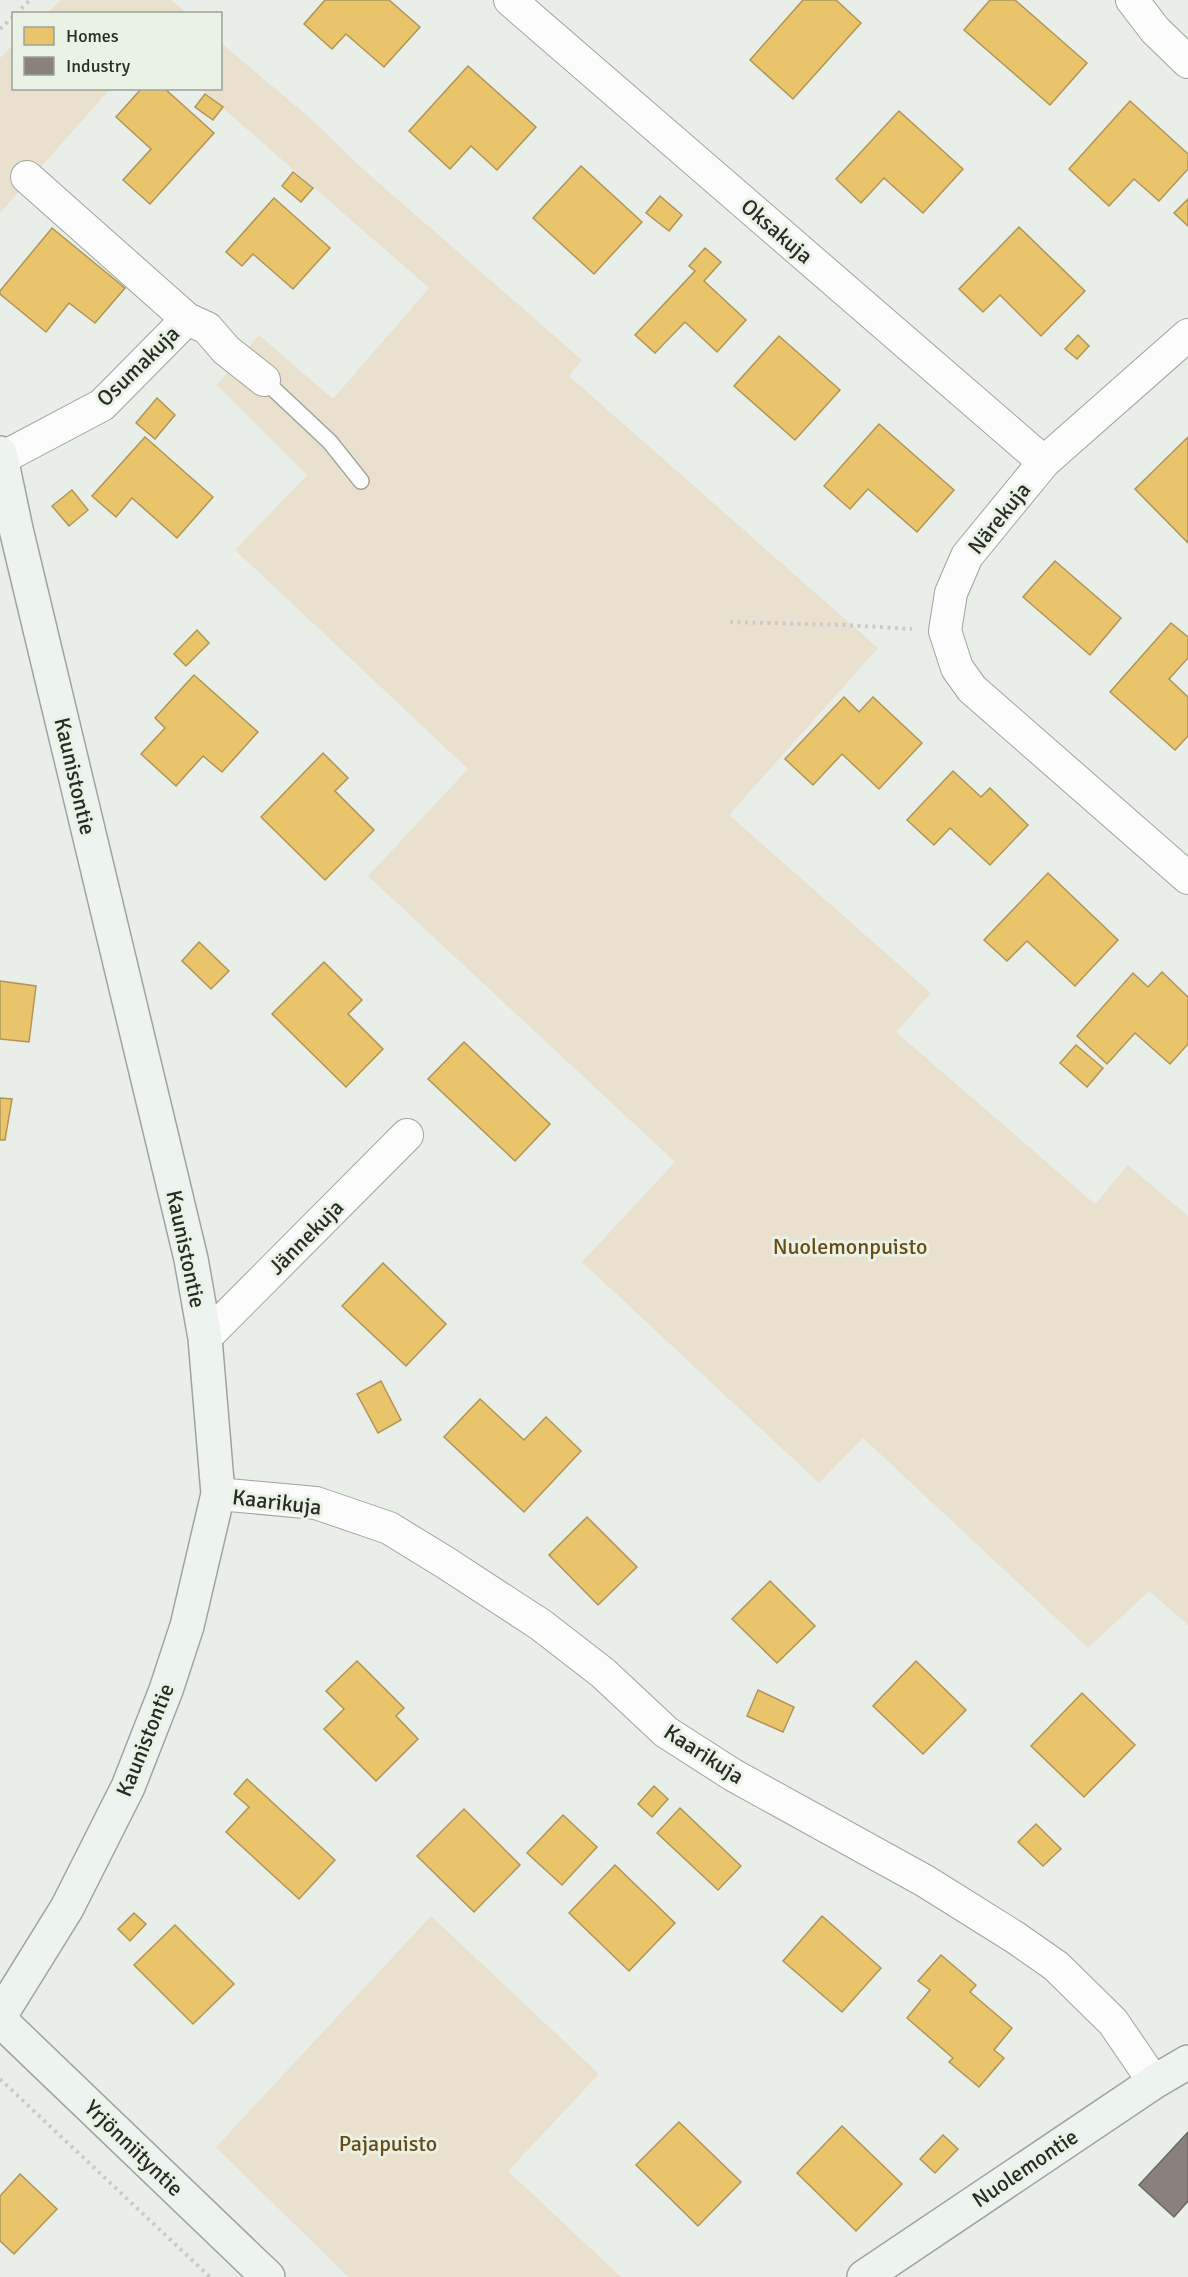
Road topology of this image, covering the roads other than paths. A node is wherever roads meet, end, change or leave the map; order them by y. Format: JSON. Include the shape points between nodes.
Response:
{"nodes":[{"id":1,"x":510,"y":0,"type":"edge"},
{"id":2,"x":1132,"y":0,"type":"edge"},
{"id":3,"x":1188,"y":62,"type":"edge"},
{"id":4,"x":27,"y":177,"type":"dead end"},
{"id":5,"x":187,"y":319,"type":"junction"},
{"id":6,"x":1188,"y":335,"type":"edge"},
{"id":7,"x":264,"y":380,"type":"joint"},
{"id":8,"x":0,"y":457,"type":"edge"},
{"id":9,"x":1044,"y":462,"type":"junction"},
{"id":10,"x":361,"y":481,"type":"dead end"},
{"id":11,"x":1188,"y":878,"type":"edge"},
{"id":12,"x":406,"y":1135,"type":"dead end"},
{"id":13,"x":205,"y":1338,"type":"junction"},
{"id":14,"x":218,"y":1494,"type":"junction"},
{"id":15,"x":0,"y":2018,"type":"edge"},
{"id":16,"x":1188,"y":2062,"type":"edge"},
{"id":17,"x":1154,"y":2082,"type":"junction"},
{"id":18,"x":268,"y":2277,"type":"edge"},
{"id":19,"x":864,"y":2277,"type":"edge"}],
"edges":[{"from":1,"to":9,"type":"street","name":"Oksakuja"},
{"from":2,"to":3,"type":"street","via":[[1155,30]]},
{"from":4,"to":5,"type":"street"},
{"from":5,"to":7,"type":"street","name":"Osumakuja","via":[[207,328],[226,350]]},
{"from":5,"to":8,"type":"street","name":"Osumakuja","via":[[102,405]]},
{"from":6,"to":9,"type":"street","name":"Närekuja"},
{"from":7,"to":10,"type":"lane","via":[[330,442]]},
{"from":8,"to":13,"type":"street","name":"Kaunistontie","via":[[188,1247]]},
{"from":9,"to":11,"type":"street","name":"Närekuja","via":[[967,556],[951,593],[945,632],[957,668],[972,689]]},
{"from":12,"to":13,"type":"street","name":"Jännekuja"},
{"from":13,"to":14,"type":"street","name":"Kaunistontie"},
{"from":14,"to":15,"type":"street","name":"Kaunistontie","via":[[188,1626],[128,1787],[67,1908]]},
{"from":14,"to":17,"type":"street","name":"Kaarikuja","via":[[316,1503],[389,1528],[446,1563],[541,1625],[603,1673],[666,1732],[733,1775],[925,1881],[1056,1966],[1113,2022]]},
{"from":15,"to":18,"type":"street","name":"Yrjönniityntie"},
{"from":16,"to":17,"type":"street","name":"Nuolemontie"},
{"from":17,"to":19,"type":"street","name":"Nuolemontie"}]}
